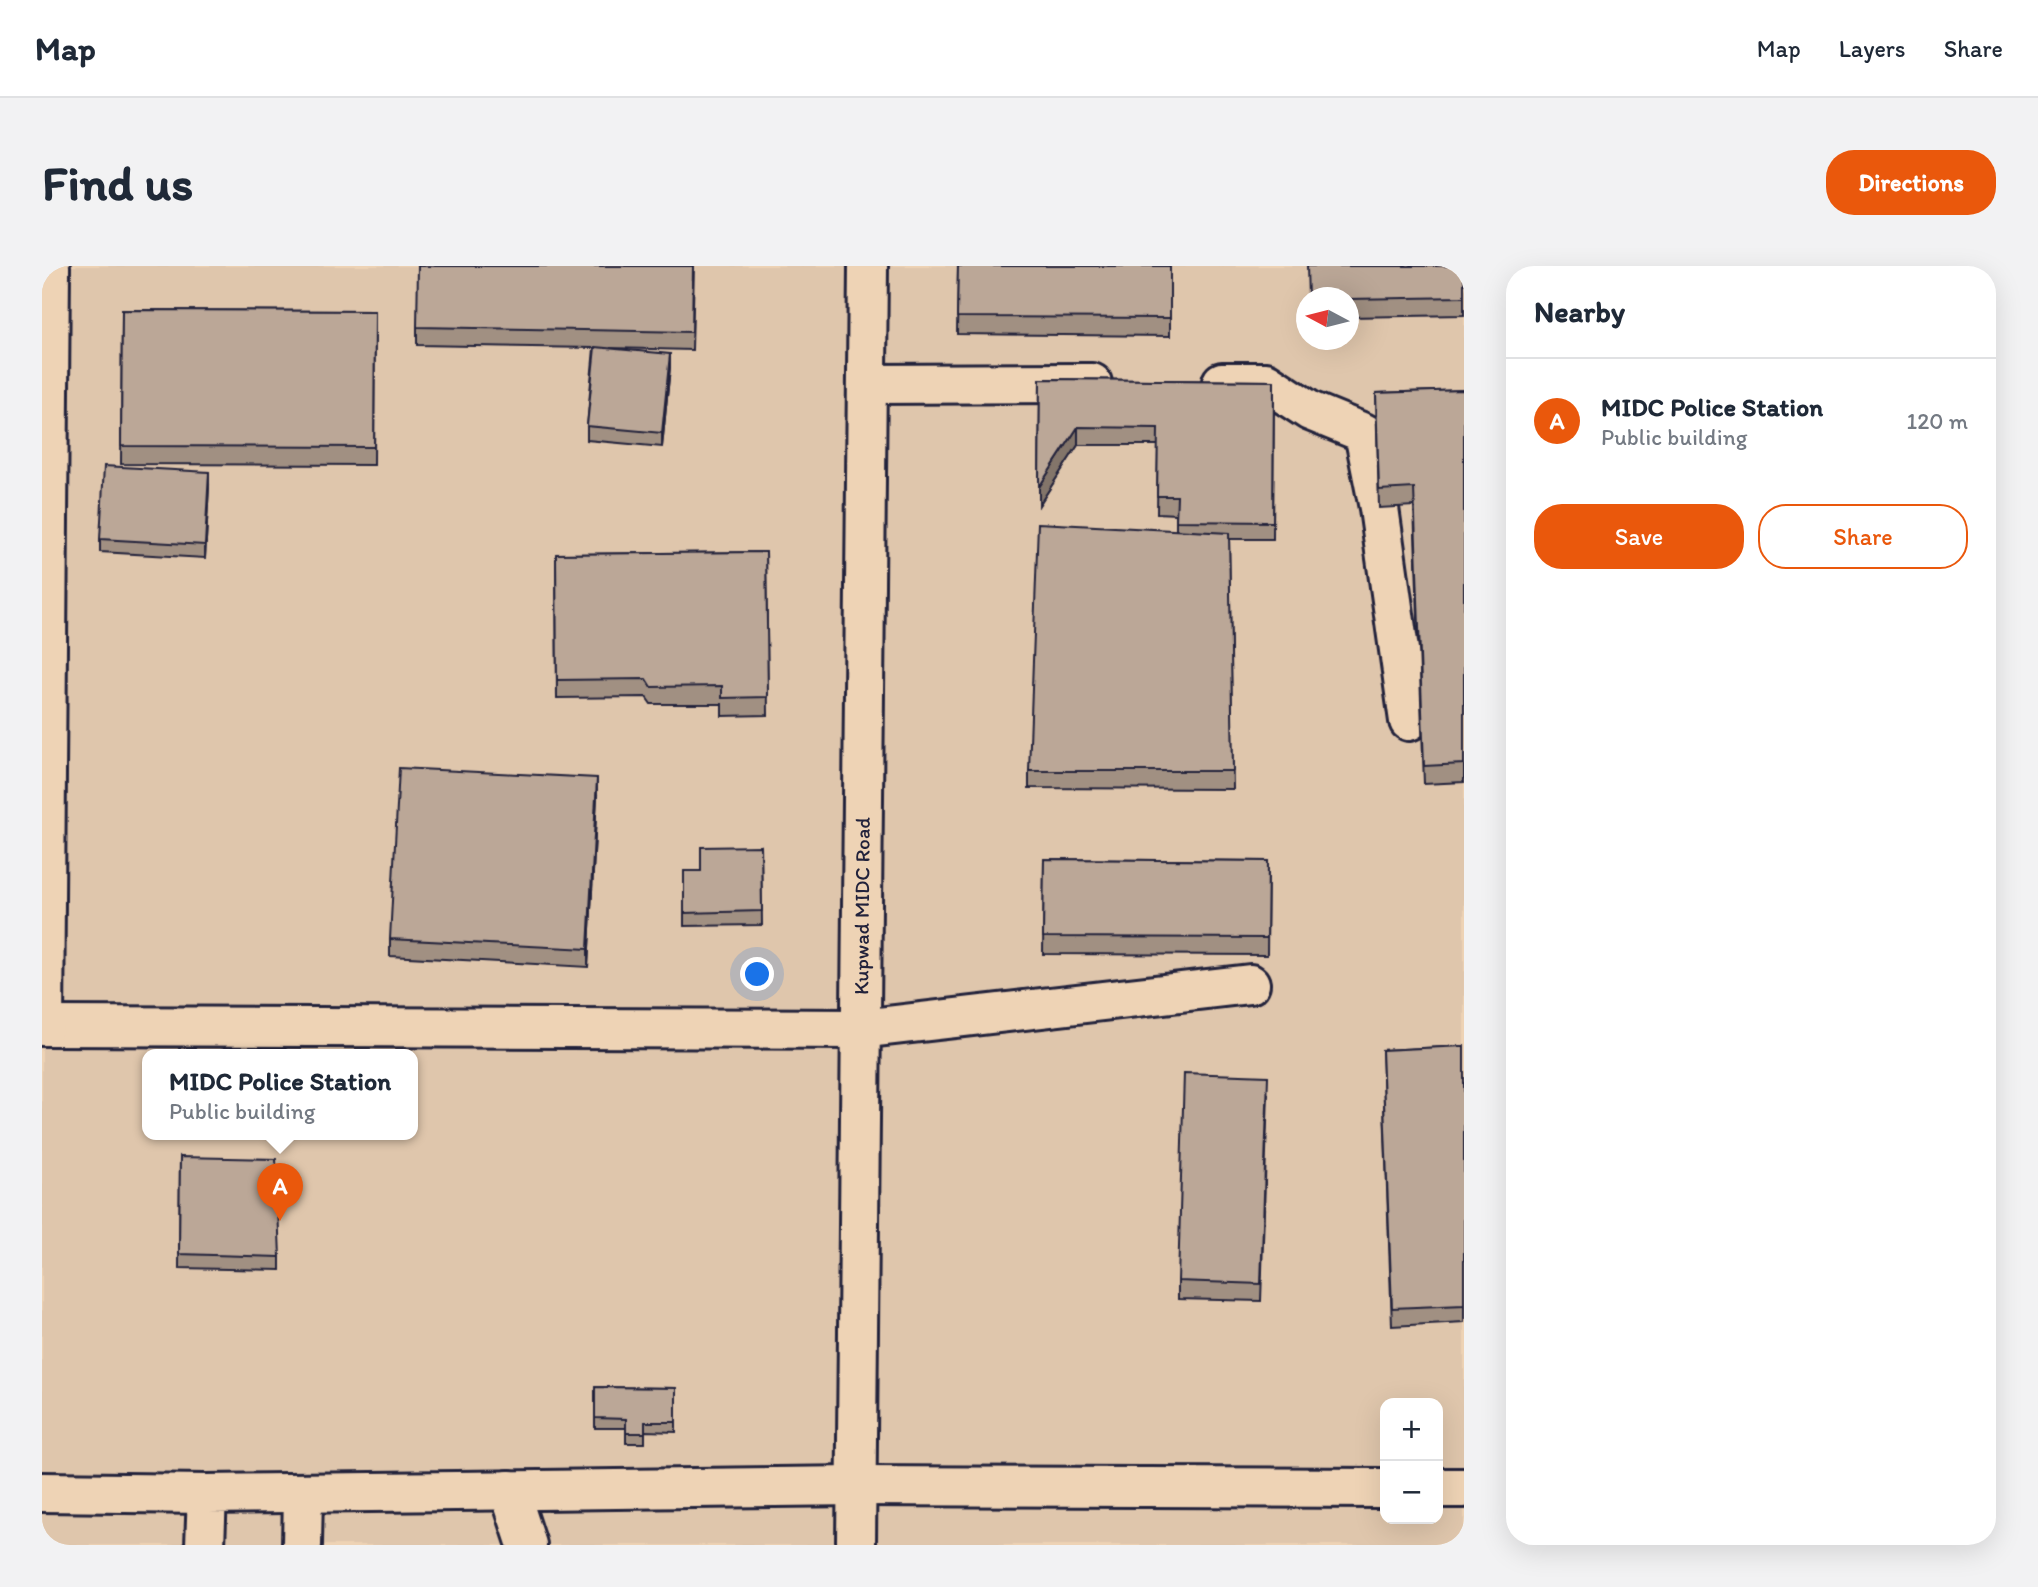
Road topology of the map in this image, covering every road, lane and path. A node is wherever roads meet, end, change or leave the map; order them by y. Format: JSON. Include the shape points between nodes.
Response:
{"nodes":[{"id":1,"x":50,"y":266,"type":"edge"},
{"id":2,"x":868,"y":266,"type":"edge"},
{"id":3,"x":1128,"y":383,"type":"edge"},
{"id":4,"x":1184,"y":383,"type":"edge"},
{"id":5,"x":867,"y":384,"type":"junction"},
{"id":6,"x":1409,"y":721,"type":"dead end"},
{"id":7,"x":1250,"y":984,"type":"dead end"},
{"id":8,"x":43,"y":1026,"type":"edge"},
{"id":9,"x":860,"y":1029,"type":"junction"},
{"id":10,"x":856,"y":1486,"type":"junction"},
{"id":11,"x":1380,"y":1488,"type":"edge"},
{"id":12,"x":1443,"y":1488,"type":"edge"},
{"id":13,"x":1464,"y":1488,"type":"edge"},
{"id":14,"x":509,"y":1490,"type":"junction"},
{"id":15,"x":42,"y":1492,"type":"edge"},
{"id":16,"x":303,"y":1493,"type":"junction"},
{"id":17,"x":207,"y":1494,"type":"junction"},
{"id":18,"x":205,"y":1545,"type":"edge"},
{"id":19,"x":302,"y":1545,"type":"edge"},
{"id":20,"x":527,"y":1545,"type":"edge"},
{"id":21,"x":856,"y":1545,"type":"edge"}],
"edges":[{"from":1,"to":8,"type":"street"},
{"from":2,"to":5,"type":"street","name":"Kupwad MIDC Road"},
{"from":3,"to":5,"type":"street"},
{"from":4,"to":6,"type":"street","via":[[1266,382],[1310,411],[1364,433],[1380,508]]},
{"from":5,"to":9,"type":"street","name":"Kupwad MIDC Road"},
{"from":7,"to":9,"type":"street"},
{"from":8,"to":9,"type":"street"},
{"from":9,"to":10,"type":"street","name":"Kupwad MIDC Road"},
{"from":10,"to":11,"type":"street"},
{"from":10,"to":14,"type":"street"},
{"from":10,"to":21,"type":"street","name":"Kupwad MIDC Road"},
{"from":12,"to":13,"type":"street"},
{"from":14,"to":16,"type":"street"},
{"from":14,"to":20,"type":"street"},
{"from":15,"to":17,"type":"street"},
{"from":16,"to":17,"type":"street"},
{"from":16,"to":19,"type":"street"},
{"from":17,"to":18,"type":"street"}]}
